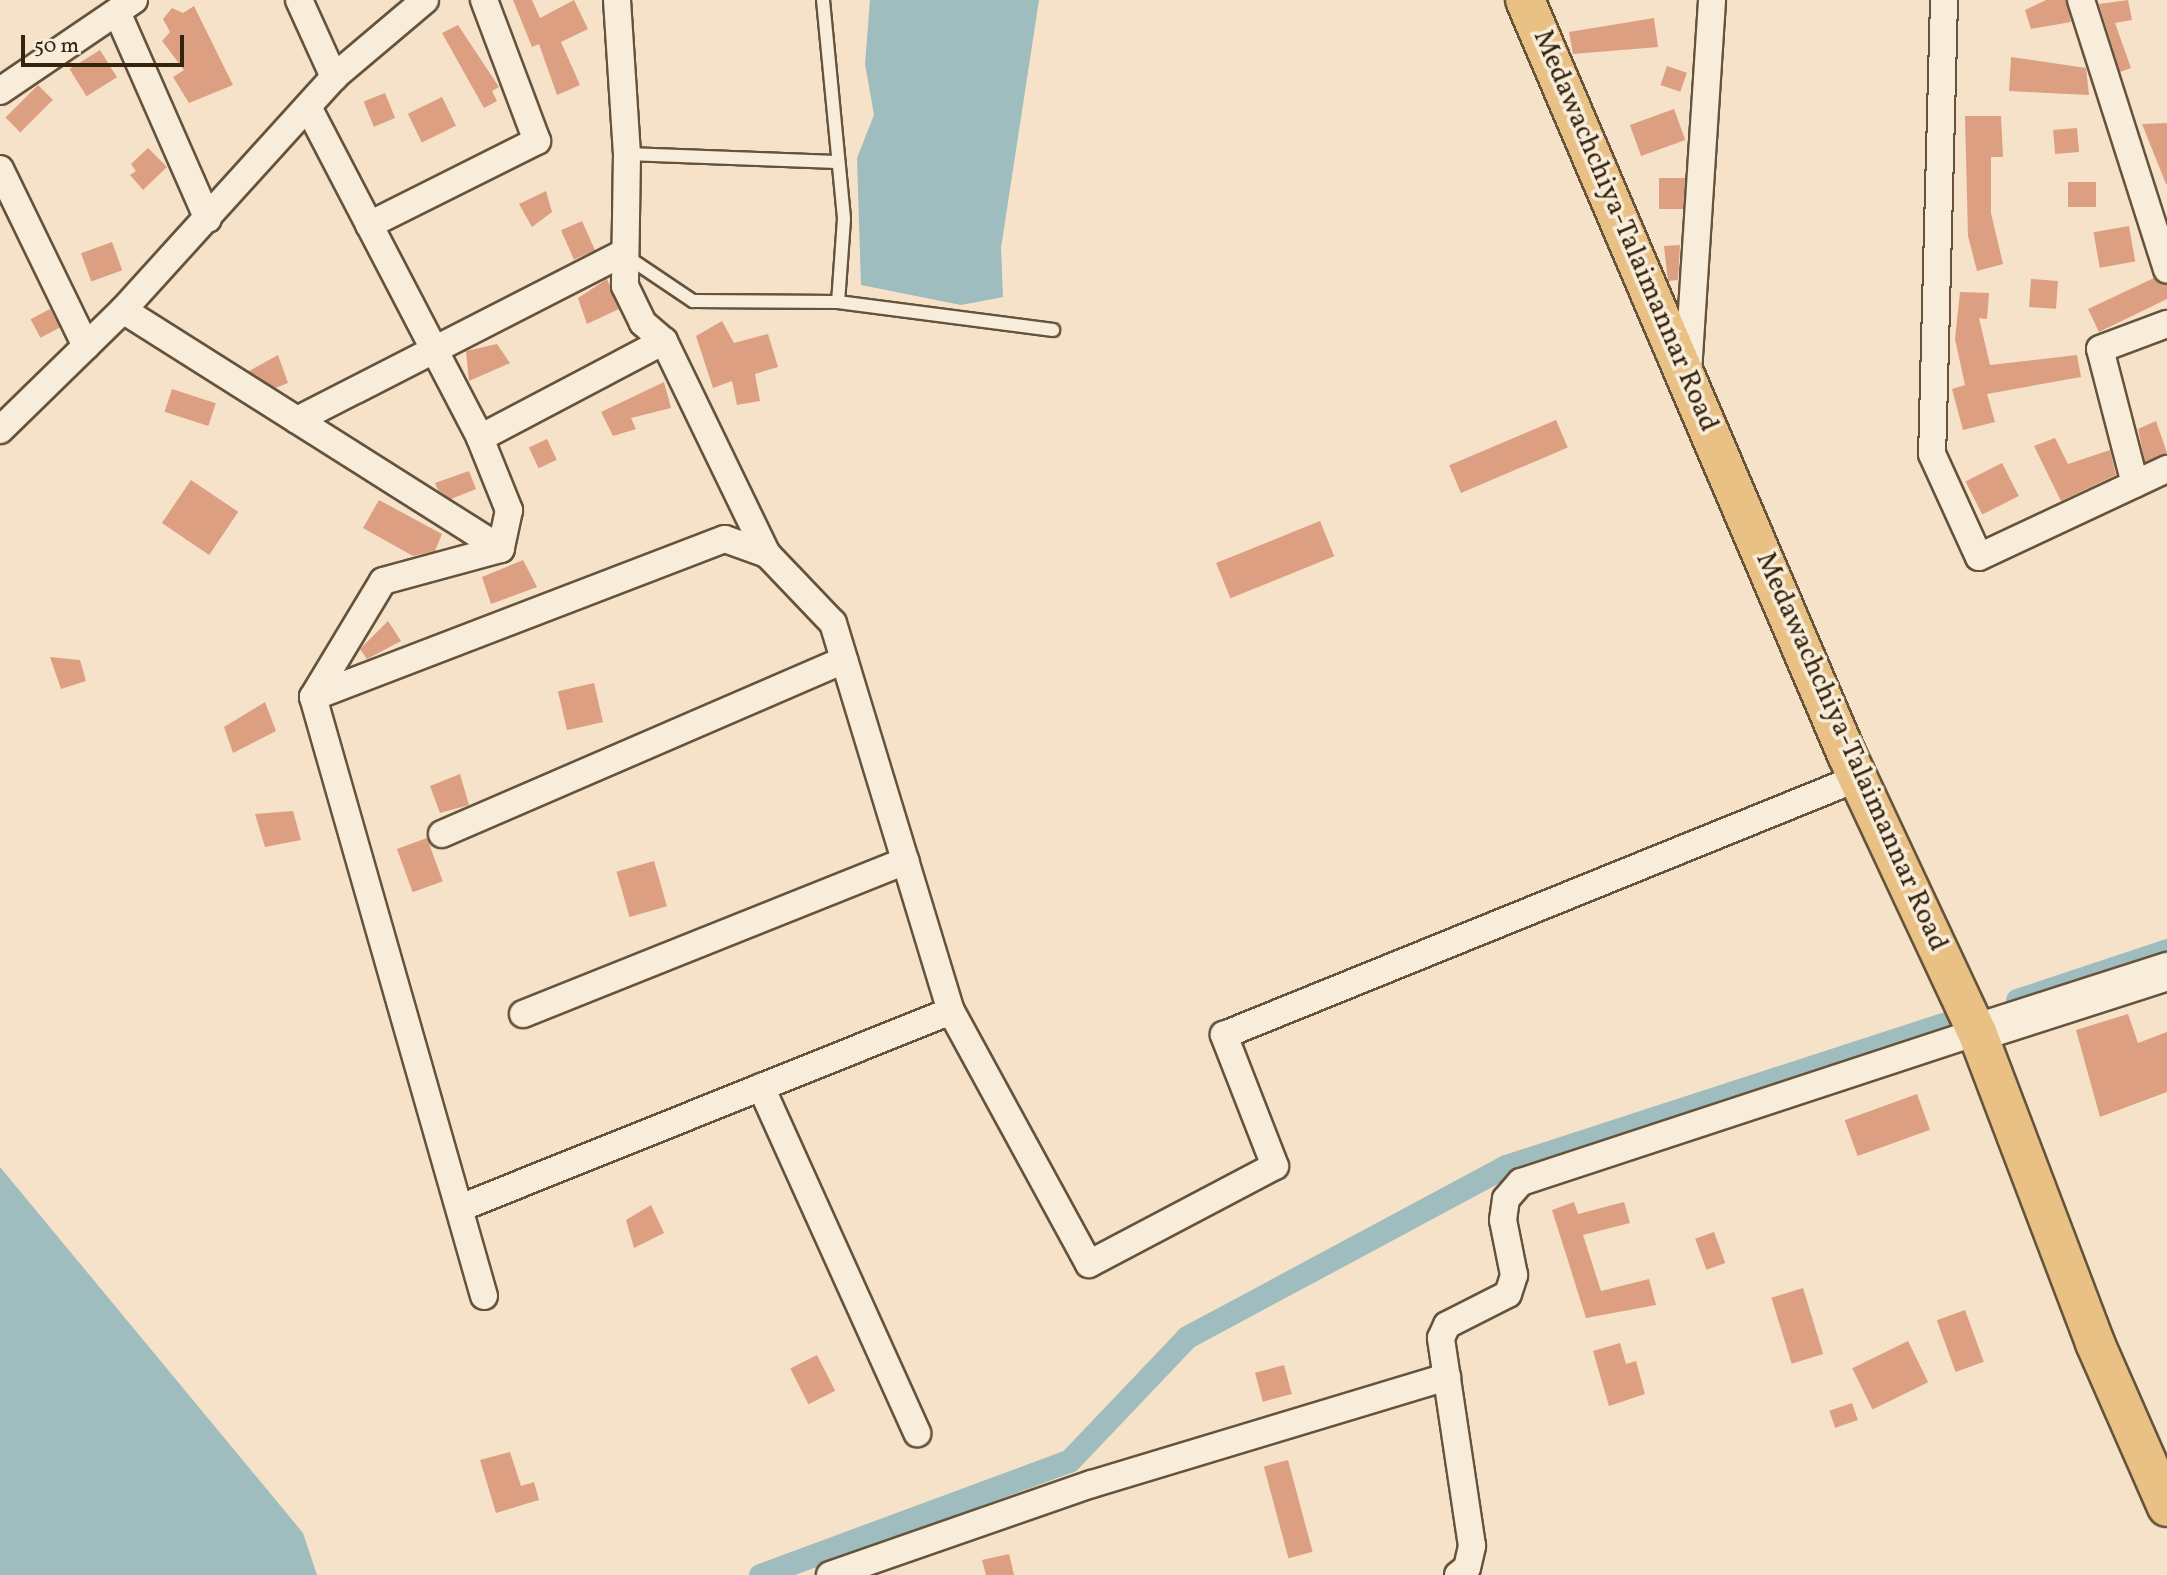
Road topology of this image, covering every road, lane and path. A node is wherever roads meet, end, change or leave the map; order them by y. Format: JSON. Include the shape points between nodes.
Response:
{"nodes":[{"id":1,"x":299,"y":0,"type":"edge"},
{"id":2,"x":425,"y":0,"type":"edge"},
{"id":3,"x":484,"y":0,"type":"edge"},
{"id":4,"x":617,"y":0,"type":"edge"},
{"id":5,"x":823,"y":0,"type":"edge"},
{"id":6,"x":1525,"y":0,"type":"edge"},
{"id":7,"x":1712,"y":0,"type":"edge"},
{"id":8,"x":1944,"y":0,"type":"edge"},
{"id":9,"x":2081,"y":0,"type":"edge"},
{"id":10,"x":125,"y":6,"type":"edge"},
{"id":11,"x":334,"y":77,"type":"junction"},
{"id":12,"x":0,"y":91,"type":"edge"},
{"id":13,"x":309,"y":109,"type":"junction"},
{"id":14,"x":626,"y":154,"type":"junction"},
{"id":15,"x":837,"y":162,"type":"junction"},
{"id":16,"x":0,"y":169,"type":"edge"},
{"id":17,"x":208,"y":219,"type":"junction"},
{"id":18,"x":369,"y":225,"type":"junction"},
{"id":19,"x":622,"y":254,"type":"junction"},
{"id":20,"x":2167,"y":270,"type":"edge"},
{"id":21,"x":838,"y":302,"type":"junction"},
{"id":22,"x":123,"y":310,"type":"junction"},
{"id":23,"x":2167,"y":324,"type":"edge"},
{"id":24,"x":1054,"y":330,"type":"dead end"},
{"id":25,"x":664,"y":341,"type":"junction"},
{"id":26,"x":86,"y":346,"type":"junction"},
{"id":27,"x":435,"y":351,"type":"junction"},
{"id":28,"x":1688,"y":374,"type":"junction"},
{"id":29,"x":297,"y":420,"type":"junction"},
{"id":30,"x":0,"y":430,"type":"edge"},
{"id":31,"x":480,"y":438,"type":"junction"},
{"id":32,"x":2167,"y":469,"type":"edge"},
{"id":33,"x":2134,"y":484,"type":"junction"},
{"id":34,"x":501,"y":549,"type":"junction"},
{"id":35,"x":767,"y":554,"type":"junction"},
{"id":36,"x":844,"y":660,"type":"junction"},
{"id":37,"x":313,"y":697,"type":"junction"},
{"id":38,"x":1858,"y":778,"type":"junction"},
{"id":39,"x":442,"y":834,"type":"dead end"},
{"id":40,"x":905,"y":861,"type":"junction"},
{"id":41,"x":2167,"y":971,"type":"edge"},
{"id":42,"x":951,"y":1011,"type":"junction"},
{"id":43,"x":523,"y":1014,"type":"dead end"},
{"id":44,"x":1978,"y":1032,"type":"junction"},
{"id":45,"x":761,"y":1087,"type":"junction"},
{"id":46,"x":460,"y":1208,"type":"junction"},
{"id":47,"x":484,"y":1296,"type":"dead end"},
{"id":48,"x":1447,"y":1377,"type":"junction"},
{"id":49,"x":917,"y":1433,"type":"dead end"},
{"id":50,"x":2167,"y":1507,"type":"edge"},
{"id":51,"x":830,"y":1575,"type":"edge"},
{"id":52,"x":1458,"y":1575,"type":"edge"}],
"edges":[{"from":1,"to":11,"type":"street"},
{"from":2,"to":11,"type":"street"},
{"from":3,"to":18,"type":"street","via":[[537,141]]},
{"from":4,"to":14,"type":"street"},
{"from":5,"to":15,"type":"lane"},
{"from":6,"to":28,"type":"highway","name":"Medawachchiya-Talaimannar Road"},
{"from":7,"to":28,"type":"street"},
{"from":8,"to":33,"type":"street","via":[[1932,454],[1979,557]]},
{"from":9,"to":20,"type":"street"},
{"from":10,"to":12,"type":"street"},
{"from":10,"to":17,"type":"street"},
{"from":11,"to":13,"type":"street"},
{"from":13,"to":17,"type":"street"},
{"from":13,"to":18,"type":"street"},
{"from":14,"to":15,"type":"lane"},
{"from":14,"to":19,"type":"street"},
{"from":15,"to":21,"type":"lane","via":[[844,219]]},
{"from":16,"to":26,"type":"street"},
{"from":17,"to":22,"type":"street"},
{"from":18,"to":27,"type":"street"},
{"from":19,"to":21,"type":"lane","via":[[693,301]]},
{"from":19,"to":25,"type":"street","via":[[625,286],[643,323]]},
{"from":19,"to":27,"type":"street"},
{"from":21,"to":24,"type":"lane"},
{"from":22,"to":26,"type":"street"},
{"from":22,"to":29,"type":"street"},
{"from":23,"to":33,"type":"street","via":[[2100,349]]},
{"from":25,"to":31,"type":"street"},
{"from":25,"to":35,"type":"street"},
{"from":26,"to":30,"type":"street"},
{"from":27,"to":29,"type":"street"},
{"from":27,"to":31,"type":"street"},
{"from":28,"to":38,"type":"highway","name":"Medawachchiya-Talaimannar Road"},
{"from":29,"to":34,"type":"street"},
{"from":31,"to":34,"type":"street","via":[[509,510]]},
{"from":32,"to":33,"type":"street"},
{"from":34,"to":37,"type":"street","via":[[383,581]]},
{"from":35,"to":36,"type":"street","via":[[833,623]]},
{"from":35,"to":37,"type":"street","via":[[725,538]]},
{"from":36,"to":39,"type":"street"},
{"from":36,"to":40,"type":"street"},
{"from":37,"to":46,"type":"street"},
{"from":38,"to":42,"type":"street","via":[[1224,1035],[1275,1167],[1088,1264]]},
{"from":38,"to":44,"type":"highway","name":"Medawachchiya-Talaimannar Road"},
{"from":40,"to":42,"type":"street"},
{"from":40,"to":43,"type":"street"},
{"from":41,"to":44,"type":"street"},
{"from":42,"to":45,"type":"street"},
{"from":44,"to":48,"type":"street","via":[[1521,1182],[1506,1199],[1503,1220],[1514,1275],[1508,1294],[1447,1325],[1441,1338]]},
{"from":44,"to":50,"type":"highway","name":"Medawachchiya-Talaimannar Road","via":[[2095,1343]]},
{"from":45,"to":46,"type":"street"},
{"from":45,"to":49,"type":"street"},
{"from":46,"to":47,"type":"street"},
{"from":48,"to":51,"type":"street","via":[[1092,1484]]},
{"from":48,"to":52,"type":"street","via":[[1472,1546],[1467,1568]]}]}
